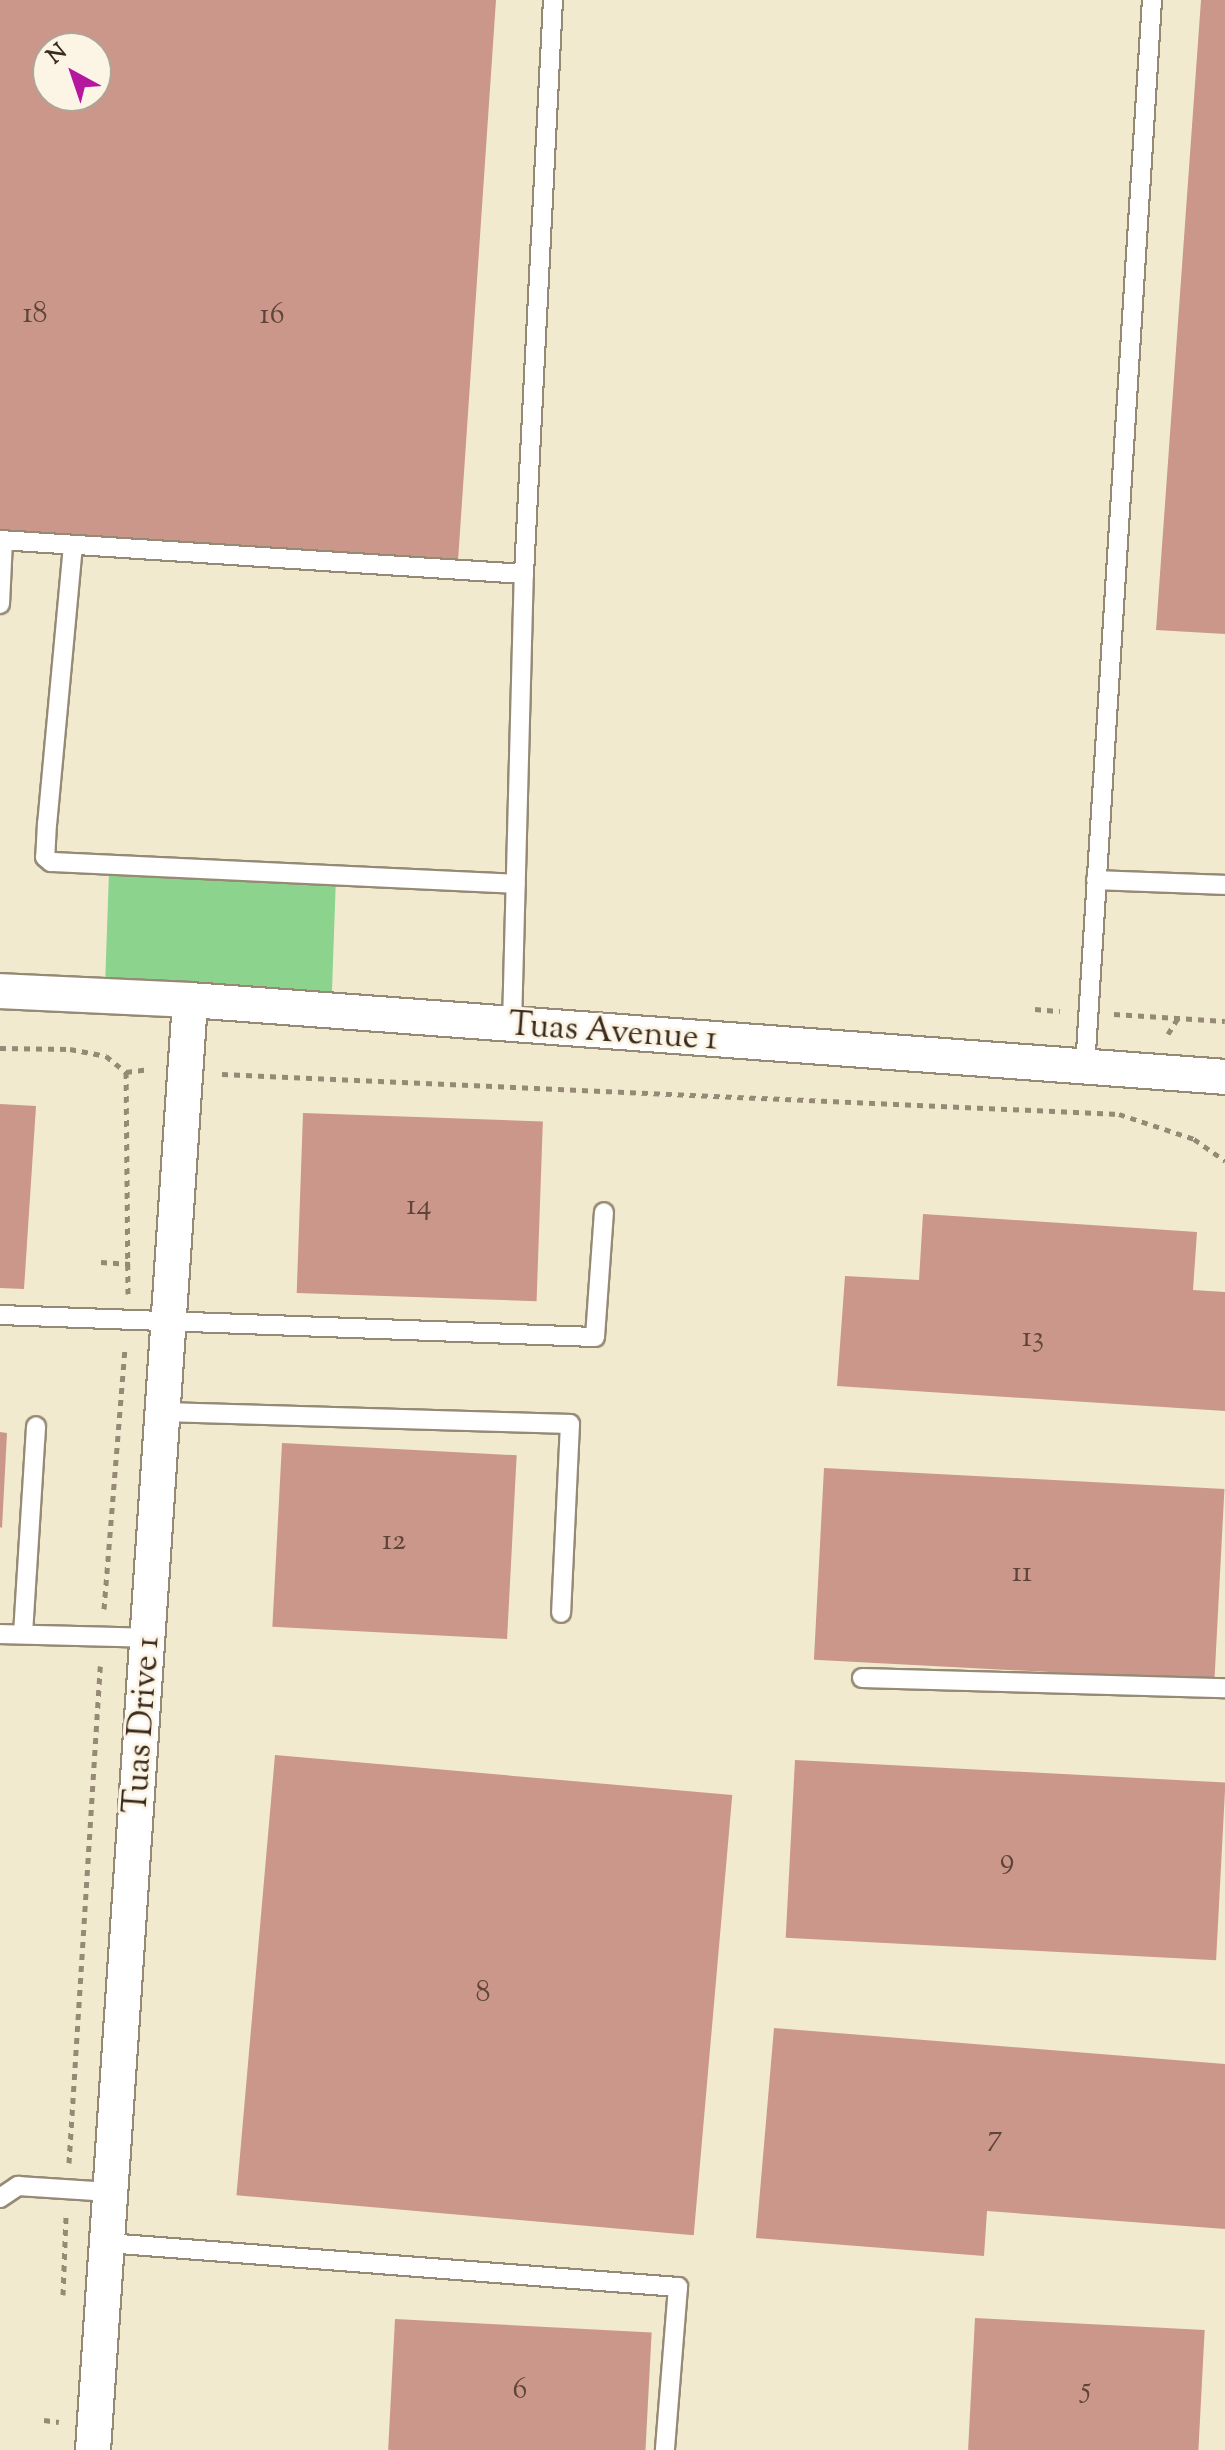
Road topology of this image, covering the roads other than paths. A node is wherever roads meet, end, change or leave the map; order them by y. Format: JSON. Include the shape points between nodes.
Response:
{"nodes":[{"id":1,"x":553,"y":0,"type":"edge"},
{"id":2,"x":1152,"y":0,"type":"edge"},
{"id":3,"x":2,"y":540,"type":"edge"},
{"id":4,"x":73,"y":545,"type":"junction"},
{"id":5,"x":524,"y":574,"type":"junction"},
{"id":6,"x":0,"y":604,"type":"edge"},
{"id":7,"x":1096,"y":880,"type":"junction"},
{"id":8,"x":515,"y":884,"type":"junction"},
{"id":9,"x":1225,"y":885,"type":"edge"},
{"id":10,"x":0,"y":991,"type":"edge"},
{"id":11,"x":190,"y":1000,"type":"junction"},
{"id":12,"x":512,"y":1025,"type":"junction"},
{"id":13,"x":1085,"y":1068,"type":"junction"},
{"id":14,"x":1225,"y":1077,"type":"edge"},
{"id":15,"x":604,"y":1212,"type":"dead end"},
{"id":16,"x":0,"y":1315,"type":"edge"},
{"id":17,"x":172,"y":1318,"type":"junction"},
{"id":18,"x":164,"y":1412,"type":"junction"},
{"id":19,"x":36,"y":1426,"type":"dead end"},
{"id":20,"x":561,"y":1613,"type":"dead end"},
{"id":21,"x":0,"y":1634,"type":"edge"},
{"id":22,"x":23,"y":1634,"type":"junction"},
{"id":23,"x":148,"y":1638,"type":"junction"},
{"id":24,"x":862,"y":1678,"type":"dead end"},
{"id":25,"x":1225,"y":1688,"type":"edge"},
{"id":26,"x":110,"y":2192,"type":"junction"},
{"id":27,"x":0,"y":2198,"type":"edge"},
{"id":28,"x":107,"y":2243,"type":"junction"},
{"id":29,"x":93,"y":2450,"type":"edge"},
{"id":30,"x":665,"y":2450,"type":"edge"}],
"edges":[{"from":1,"to":5,"type":"lane"},
{"from":2,"to":7,"type":"lane"},
{"from":3,"to":4,"type":"lane"},
{"from":3,"to":6,"type":"lane"},
{"from":4,"to":5,"type":"lane"},
{"from":4,"to":8,"type":"lane","via":[[47,823],[45,857],[51,862]]},
{"from":5,"to":8,"type":"lane"},
{"from":7,"to":9,"type":"lane"},
{"from":7,"to":13,"type":"lane"},
{"from":8,"to":12,"type":"lane"},
{"from":10,"to":11,"type":"street","name":"Tuas Avenue 1"},
{"from":11,"to":12,"type":"street","name":"Tuas Avenue 1"},
{"from":11,"to":17,"type":"street","name":"Tuas Drive 1","via":[[198,1070]]},
{"from":12,"to":13,"type":"street","name":"Tuas Avenue 1"},
{"from":13,"to":14,"type":"street","name":"Tuas Avenue 1"},
{"from":15,"to":17,"type":"lane","via":[[595,1337]]},
{"from":16,"to":17,"type":"lane"},
{"from":17,"to":18,"type":"street","name":"Tuas Drive 1"},
{"from":18,"to":20,"type":"lane","via":[[570,1424]]},
{"from":18,"to":23,"type":"street","name":"Tuas Drive 1"},
{"from":19,"to":22,"type":"lane"},
{"from":21,"to":22,"type":"lane"},
{"from":22,"to":23,"type":"lane"},
{"from":23,"to":26,"type":"street","name":"Tuas Drive 1"},
{"from":24,"to":25,"type":"lane"},
{"from":26,"to":27,"type":"lane","via":[[18,2186]]},
{"from":26,"to":28,"type":"street","name":"Tuas Drive 1"},
{"from":28,"to":29,"type":"street","name":"Tuas Drive 1"},
{"from":28,"to":30,"type":"lane","via":[[678,2287]]}]}
